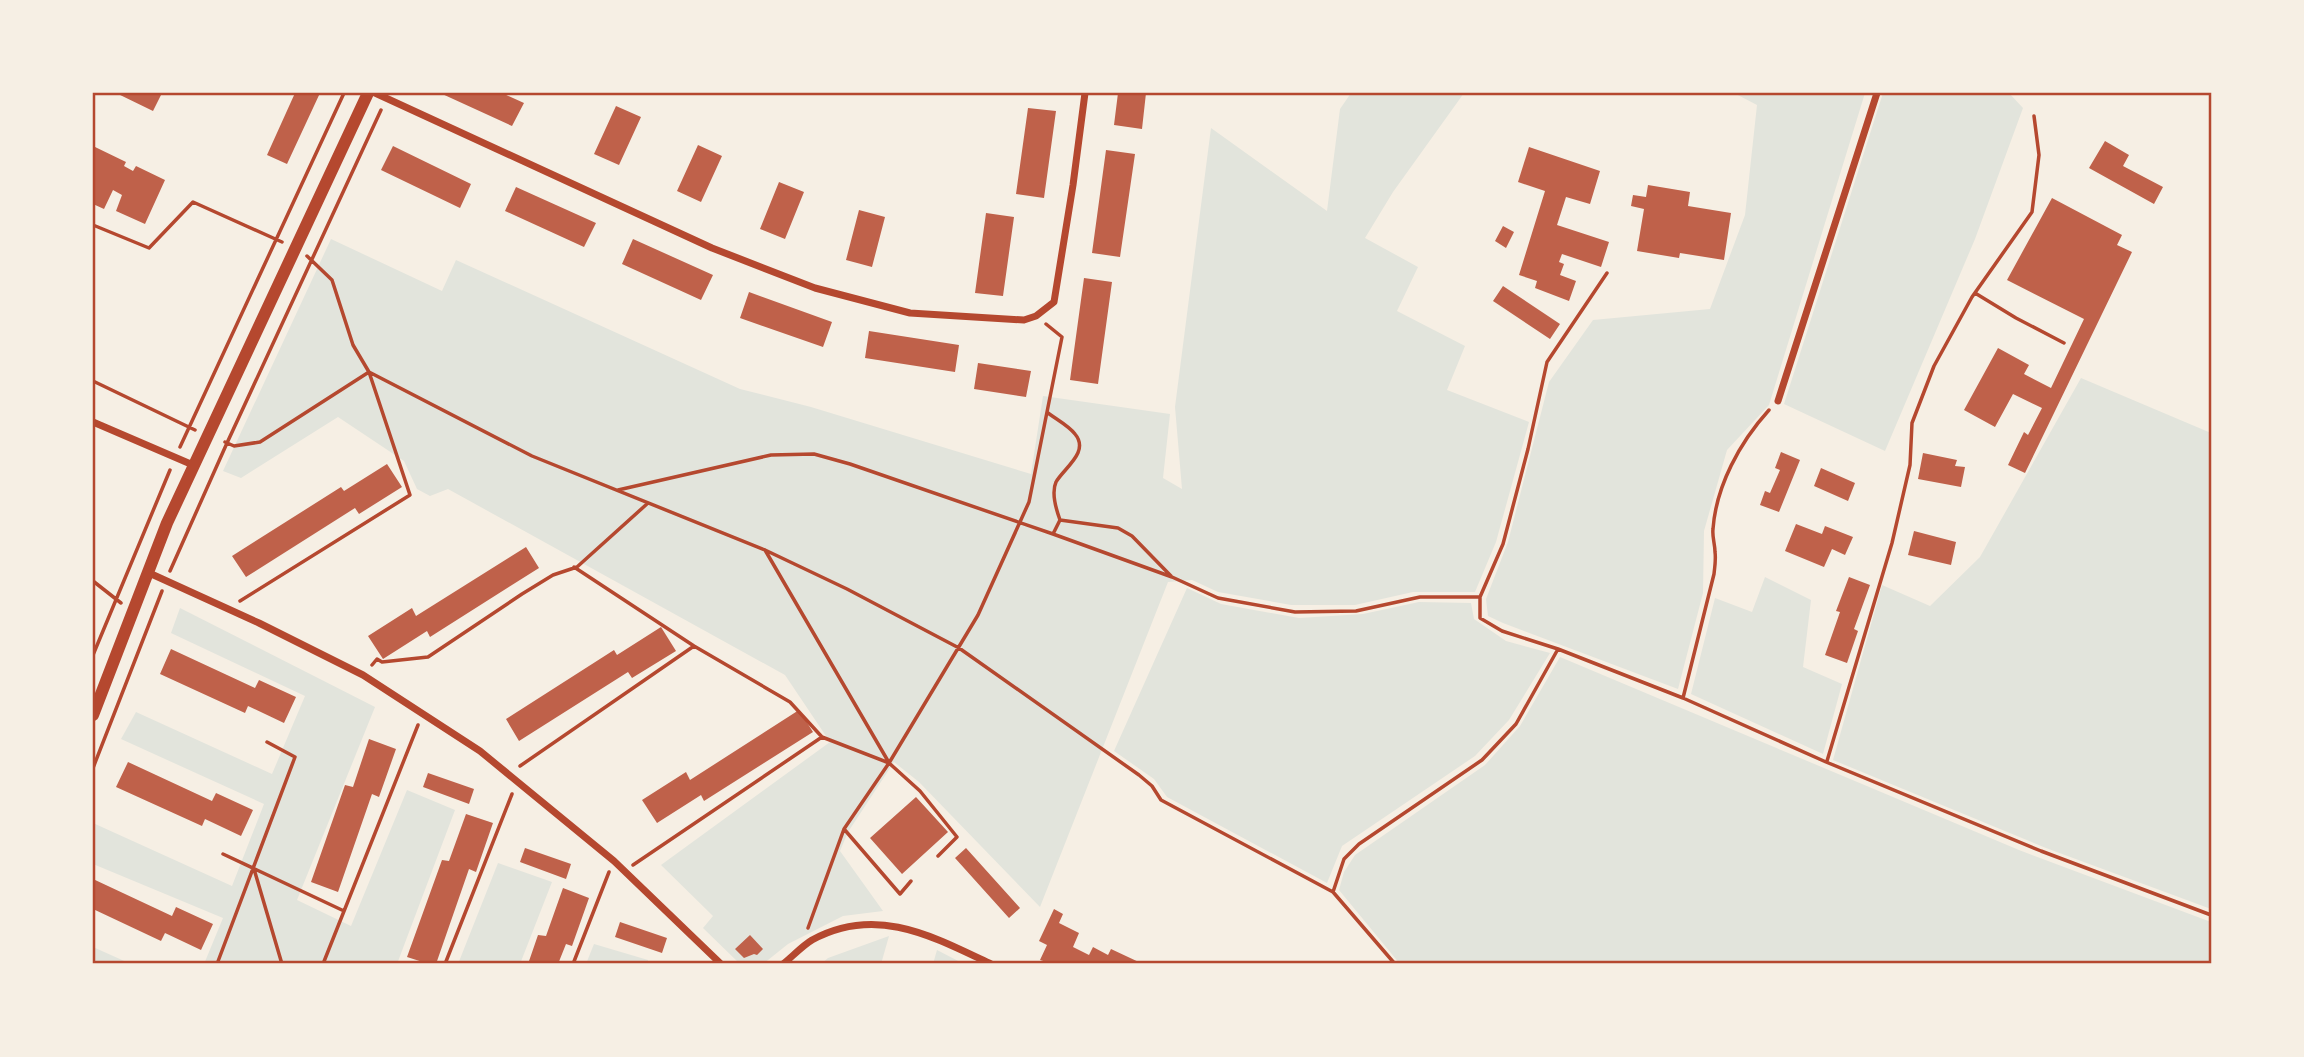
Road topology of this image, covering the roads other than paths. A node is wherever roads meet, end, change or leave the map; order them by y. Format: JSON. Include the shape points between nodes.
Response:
{"nodes":[{"id":1,"x":368,"y":93,"type":"edge"},
{"id":2,"x":375,"y":93,"type":"edge"},
{"id":3,"x":1085,"y":93,"type":"edge"},
{"id":4,"x":1877,"y":93,"type":"edge"},
{"id":5,"x":1778,"y":401,"type":"road end"},
{"id":6,"x":93,"y":422,"type":"edge"},
{"id":7,"x":194,"y":465,"type":"junction"},
{"id":8,"x":147,"y":572,"type":"junction"},
{"id":9,"x":93,"y":715,"type":"edge"},
{"id":10,"x":721,"y":964,"type":"edge"},
{"id":11,"x":783,"y":964,"type":"edge"},
{"id":12,"x":990,"y":964,"type":"edge"}],
"edges":[{"from":1,"to":7,"type":"street"},
{"from":2,"to":3,"type":"street","via":[[712,248],[815,288],[910,313],[1024,320],[1054,302]]},
{"from":4,"to":5,"type":"street"},
{"from":6,"to":7,"type":"street"},
{"from":7,"to":8,"type":"street"},
{"from":8,"to":9,"type":"street"},
{"from":8,"to":10,"type":"street","via":[[363,675],[480,751],[614,861]]},
{"from":11,"to":12,"type":"street","via":[[811,941],[841,929],[883,923],[914,930]]}]}
